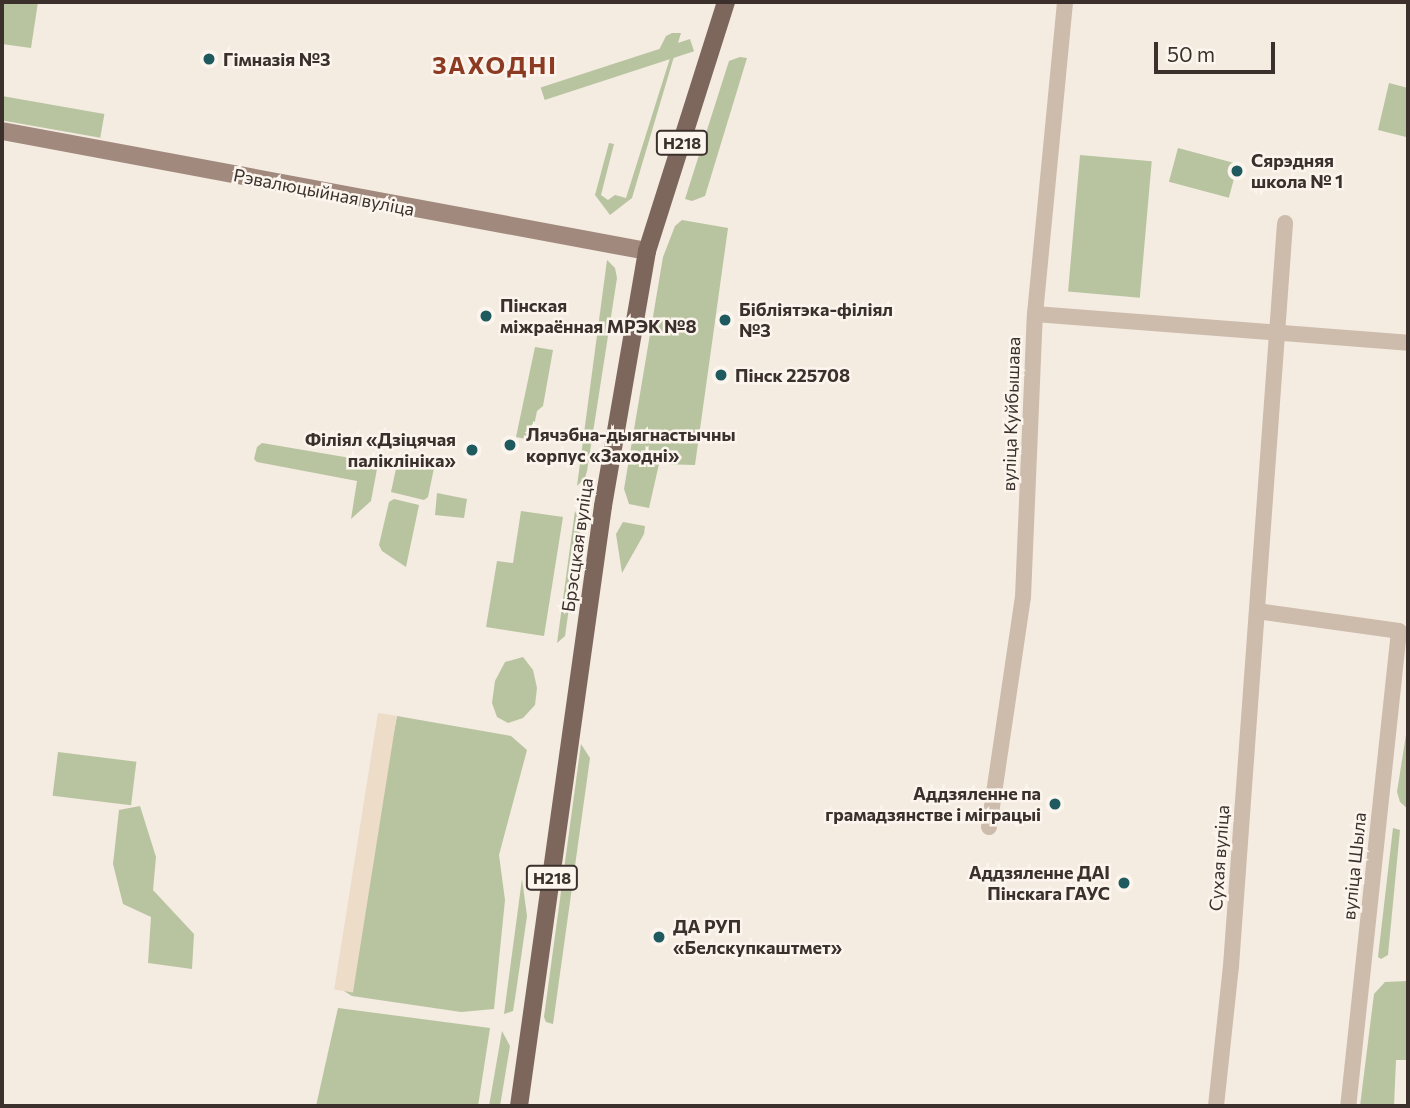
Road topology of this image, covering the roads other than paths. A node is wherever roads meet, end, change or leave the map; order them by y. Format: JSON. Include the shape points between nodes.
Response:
{"nodes":[{"id":1,"x":726,"y":2,"type":"edge"},
{"id":2,"x":1065,"y":2,"type":"edge"},
{"id":3,"x":2,"y":131,"type":"edge"},
{"id":4,"x":1285,"y":223,"type":"dead end"},
{"id":5,"x":647,"y":251,"type":"junction"},
{"id":6,"x":1035,"y":314,"type":"junction"},
{"id":7,"x":1275,"y":335,"type":"junction"},
{"id":8,"x":1408,"y":343,"type":"edge"},
{"id":9,"x":1257,"y":611,"type":"junction"},
{"id":10,"x":989,"y":827,"type":"dead end"},
{"id":11,"x":519,"y":1106,"type":"edge"},
{"id":12,"x":1216,"y":1106,"type":"edge"},
{"id":13,"x":1348,"y":1106,"type":"edge"}],
"edges":[{"from":1,"to":5,"type":"main road","name":"Брэсцкая вуліца","number":"Н218"},
{"from":2,"to":6,"type":"street","name":"вуліца Куйбышава"},
{"from":3,"to":5,"type":"street","name":"Рэвалюцыйная вуліца"},
{"from":4,"to":7,"type":"street","name":"Сухая вуліца"},
{"from":5,"to":11,"type":"main road","name":"Брэсцкая вуліца","number":"Н218","via":[[603,506]]},
{"from":6,"to":7,"type":"street"},
{"from":6,"to":10,"type":"street","name":"вуліца Куйбышава","via":[[1023,597]]},
{"from":7,"to":8,"type":"street"},
{"from":7,"to":9,"type":"street","name":"Сухая вуліца"},
{"from":9,"to":12,"type":"street","name":"Сухая вуліца"},
{"from":9,"to":13,"type":"street","name":"вуліца Шыла","via":[[1399,631]]}]}
